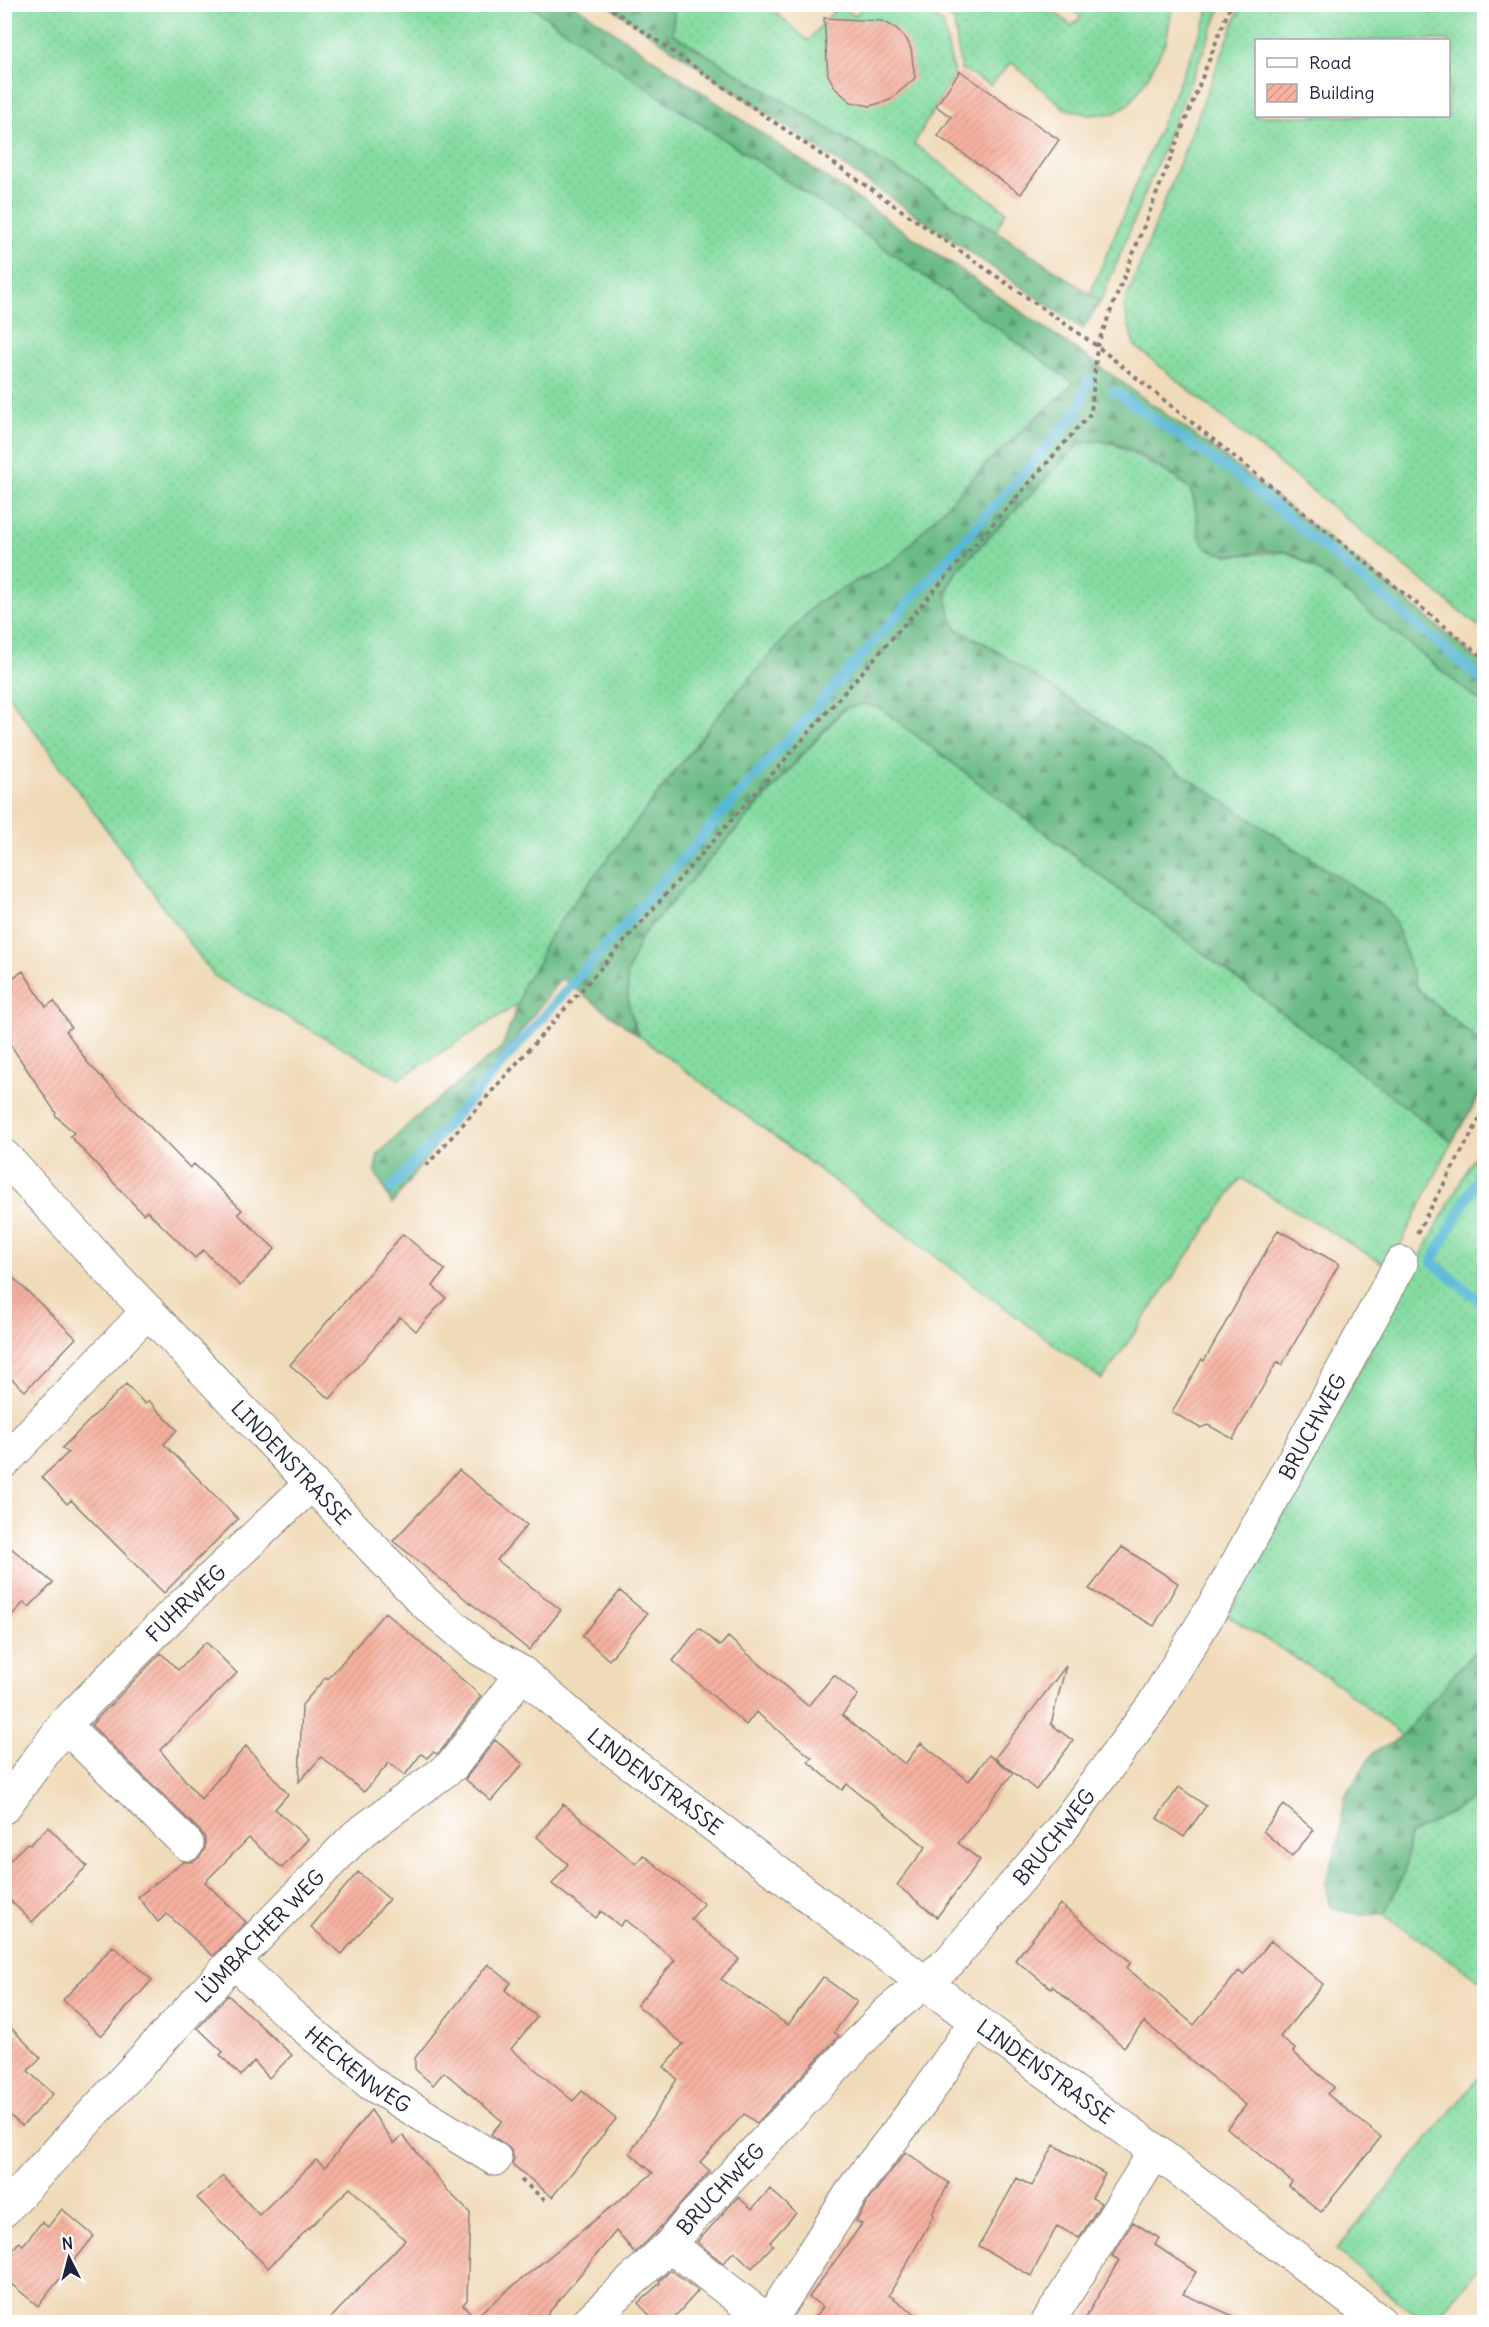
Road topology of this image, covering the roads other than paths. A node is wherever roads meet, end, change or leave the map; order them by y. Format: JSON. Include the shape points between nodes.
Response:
{"nodes":[{"id":1,"x":4,"y":1156,"type":"edge"},
{"id":2,"x":1401,"y":1263,"type":"road end"},
{"id":3,"x":148,"y":1311,"type":"junction"},
{"id":4,"x":4,"y":1462,"type":"edge"},
{"id":5,"x":312,"y":1483,"type":"junction"},
{"id":6,"x":522,"y":1673,"type":"junction"},
{"id":7,"x":64,"y":1725,"type":"junction"},
{"id":8,"x":4,"y":1807,"type":"edge"},
{"id":9,"x":187,"y":1844,"type":"dead end"},
{"id":10,"x":234,"y":1961,"type":"junction"},
{"id":11,"x":925,"y":1982,"type":"junction"},
{"id":12,"x":976,"y":2021,"type":"junction"},
{"id":13,"x":1155,"y":2152,"type":"junction"},
{"id":14,"x":495,"y":2159,"type":"dead end"},
{"id":15,"x":4,"y":2210,"type":"edge"},
{"id":16,"x":670,"y":2245,"type":"junction"},
{"id":17,"x":588,"y":2322,"type":"edge"},
{"id":18,"x":769,"y":2322,"type":"edge"},
{"id":19,"x":1048,"y":2322,"type":"edge"},
{"id":20,"x":1380,"y":2322,"type":"edge"}],
"edges":[{"from":1,"to":3,"type":"street","name":"LINDENSTRASSE"},
{"from":2,"to":11,"type":"street","name":"BRUCHWEG","via":[[1219,1596],[1152,1707],[1061,1830],[949,1962]]},
{"from":3,"to":4,"type":"street"},
{"from":3,"to":5,"type":"street","name":"LINDENSTRASSE"},
{"from":5,"to":6,"type":"street","name":"LINDENSTRASSE","via":[[424,1602],[480,1649]]},
{"from":5,"to":7,"type":"street","name":"FUHRWEG","via":[[168,1619]]},
{"from":6,"to":10,"type":"street","name":"LÜMBACHER WEG","via":[[453,1765],[356,1836]]},
{"from":6,"to":11,"type":"street","name":"LINDENSTRASSE","via":[[600,1740]]},
{"from":7,"to":8,"type":"street","name":"FUHRWEG"},
{"from":7,"to":9,"type":"street"},
{"from":10,"to":14,"type":"street","name":"HECKENWEG","via":[[370,2083]]},
{"from":10,"to":15,"type":"street","name":"LÜMBACHER WEG"},
{"from":11,"to":12,"type":"street","name":"LINDENSTRASSE"},
{"from":11,"to":16,"type":"street","name":"BRUCHWEG","via":[[887,2013]]},
{"from":12,"to":13,"type":"street","name":"LINDENSTRASSE"},
{"from":12,"to":18,"type":"street","via":[[920,2103],[855,2187]]},
{"from":13,"to":19,"type":"street"},
{"from":13,"to":20,"type":"street","name":"LINDENSTRASSE"},
{"from":16,"to":17,"type":"street","name":"BRUCHWEG"},
{"from":16,"to":18,"type":"street"}]}
